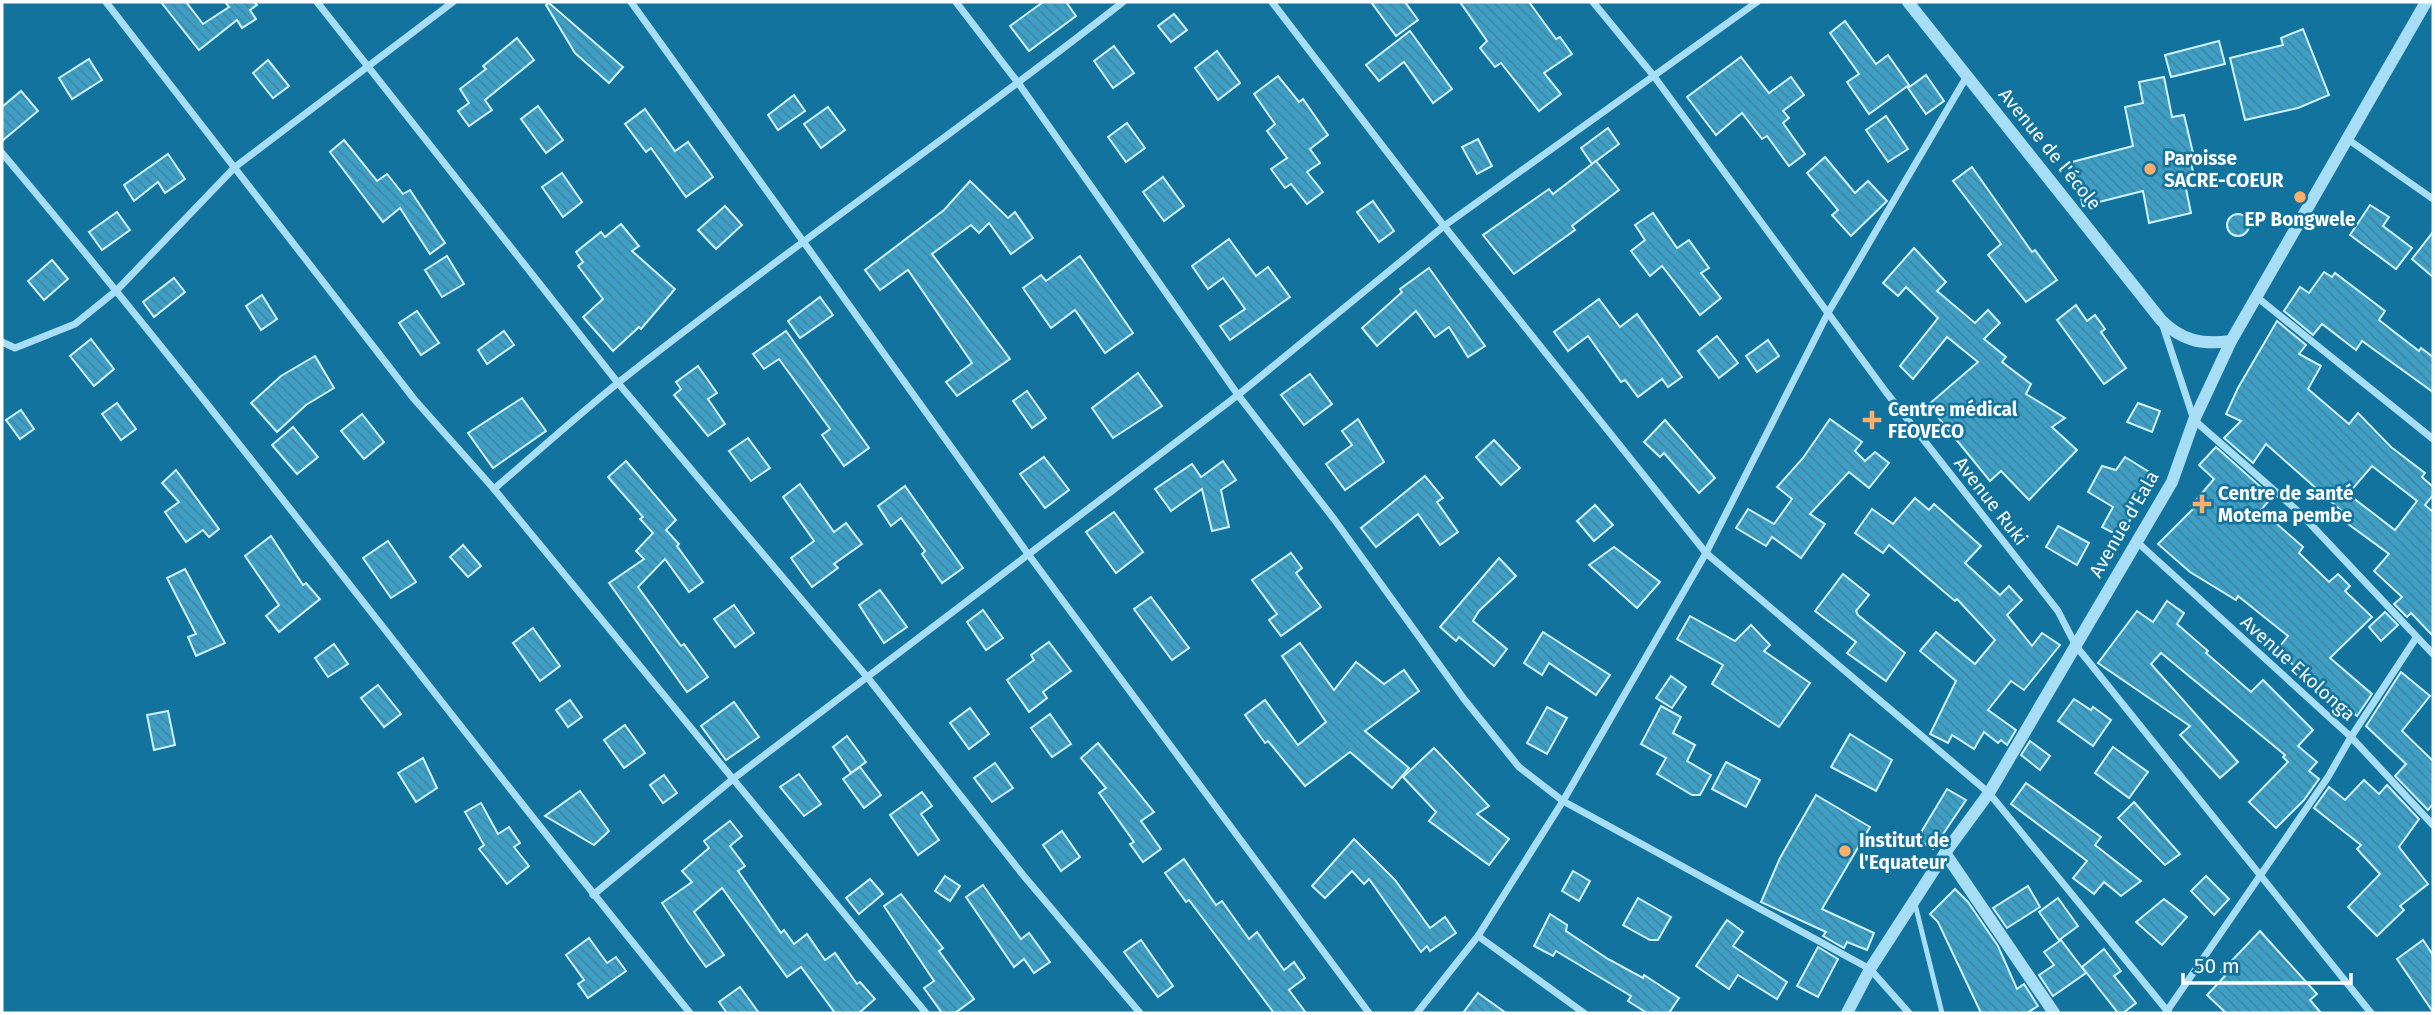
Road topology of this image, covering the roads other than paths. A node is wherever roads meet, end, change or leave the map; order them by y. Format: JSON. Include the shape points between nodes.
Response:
{"nodes":[{"id":1,"x":106,"y":2,"type":"edge"},
{"id":2,"x":317,"y":2,"type":"edge"},
{"id":3,"x":453,"y":2,"type":"edge"},
{"id":4,"x":631,"y":2,"type":"edge"},
{"id":5,"x":956,"y":2,"type":"edge"},
{"id":6,"x":1124,"y":2,"type":"edge"},
{"id":7,"x":1272,"y":2,"type":"edge"},
{"id":8,"x":1592,"y":2,"type":"edge"},
{"id":9,"x":1757,"y":2,"type":"edge"},
{"id":10,"x":1908,"y":2,"type":"edge"},
{"id":11,"x":2426,"y":2,"type":"edge"},
{"id":12,"x":367,"y":68,"type":"junction"},
{"id":13,"x":1653,"y":75,"type":"junction"},
{"id":14,"x":1967,"y":76,"type":"junction"},
{"id":15,"x":1019,"y":84,"type":"junction"},
{"id":16,"x":2345,"y":138,"type":"junction"},
{"id":17,"x":2,"y":153,"type":"edge"},
{"id":18,"x":235,"y":167,"type":"junction"},
{"id":19,"x":2433,"y":199,"type":"edge"},
{"id":20,"x":1444,"y":226,"type":"junction"},
{"id":21,"x":803,"y":241,"type":"junction"},
{"id":22,"x":117,"y":290,"type":"junction"},
{"id":23,"x":2258,"y":298,"type":"junction"},
{"id":24,"x":1829,"y":311,"type":"junction"},
{"id":25,"x":2161,"y":320,"type":"junction"},
{"id":26,"x":2,"y":341,"type":"edge"},
{"id":27,"x":2231,"y":341,"type":"junction"},
{"id":28,"x":618,"y":383,"type":"junction"},
{"id":29,"x":1238,"y":395,"type":"junction"},
{"id":30,"x":2194,"y":420,"type":"junction"},
{"id":31,"x":2433,"y":439,"type":"edge"},
{"id":32,"x":494,"y":489,"type":"junction"},
{"id":33,"x":2135,"y":541,"type":"junction"},
{"id":34,"x":1706,"y":553,"type":"junction"},
{"id":35,"x":1028,"y":554,"type":"junction"},
{"id":36,"x":2416,"y":638,"type":"junction"},
{"id":37,"x":2076,"y":646,"type":"junction"},
{"id":38,"x":2433,"y":654,"type":"edge"},
{"id":39,"x":868,"y":678,"type":"junction"},
{"id":40,"x":2351,"y":737,"type":"junction"},
{"id":41,"x":733,"y":779,"type":"junction"},
{"id":42,"x":1989,"y":793,"type":"junction"},
{"id":43,"x":1563,"y":802,"type":"junction"},
{"id":44,"x":2433,"y":825,"type":"edge"},
{"id":45,"x":1945,"y":853,"type":"junction"},
{"id":46,"x":2260,"y":878,"type":"junction"},
{"id":47,"x":593,"y":895,"type":"junction"},
{"id":48,"x":1914,"y":900,"type":"junction"},
{"id":49,"x":1478,"y":936,"type":"junction"},
{"id":50,"x":1870,"y":969,"type":"junction"},
{"id":51,"x":2168,"y":1012,"type":"edge"},
{"id":52,"x":690,"y":1013,"type":"edge"},
{"id":53,"x":926,"y":1013,"type":"edge"},
{"id":54,"x":1140,"y":1013,"type":"edge"},
{"id":55,"x":1369,"y":1013,"type":"edge"},
{"id":56,"x":1417,"y":1013,"type":"edge"},
{"id":57,"x":1584,"y":1013,"type":"edge"},
{"id":58,"x":1847,"y":1013,"type":"edge"},
{"id":59,"x":1909,"y":1013,"type":"edge"},
{"id":60,"x":1942,"y":1013,"type":"edge"},
{"id":61,"x":2054,"y":1013,"type":"edge"},
{"id":62,"x":2371,"y":1013,"type":"edge"}],
"edges":[{"from":1,"to":18,"type":"street"},
{"from":2,"to":12,"type":"street"},
{"from":3,"to":12,"type":"street"},
{"from":4,"to":21,"type":"street"},
{"from":5,"to":15,"type":"street"},
{"from":6,"to":15,"type":"street"},
{"from":7,"to":20,"type":"street"},
{"from":8,"to":13,"type":"street","name":"Avenue Ruki"},
{"from":9,"to":13,"type":"street"},
{"from":10,"to":14,"type":"street","name":"Avenue de l'école"},
{"from":11,"to":16,"type":"street","name":"Avenue d'Eala"},
{"from":12,"to":18,"type":"street"},
{"from":12,"to":28,"type":"street"},
{"from":13,"to":20,"type":"street"},
{"from":13,"to":24,"type":"street","name":"Avenue Ruki"},
{"from":14,"to":24,"type":"street"},
{"from":14,"to":25,"type":"street","name":"Avenue de l'école"},
{"from":15,"to":21,"type":"street"},
{"from":15,"to":29,"type":"street"},
{"from":16,"to":19,"type":"street"},
{"from":16,"to":23,"type":"street","name":"Avenue d'Eala"},
{"from":17,"to":22,"type":"street"},
{"from":18,"to":22,"type":"street"},
{"from":18,"to":32,"type":"street","via":[[414,399]]},
{"from":20,"to":29,"type":"street"},
{"from":20,"to":34,"type":"street"},
{"from":21,"to":28,"type":"street"},
{"from":21,"to":35,"type":"street"},
{"from":22,"to":26,"type":"street","via":[[75,324],[15,348]]},
{"from":22,"to":47,"type":"street"},
{"from":23,"to":27,"type":"street","name":"Avenue d'Eala"},
{"from":23,"to":31,"type":"street"},
{"from":24,"to":34,"type":"street"},
{"from":24,"to":37,"type":"street","name":"Avenue Ruki","via":[[1886,392],[2058,611]]},
{"from":25,"to":27,"type":"street","name":"Avenue de l'école","via":[[2176,335],[2190,340],[2210,344]]},
{"from":25,"to":30,"type":"street"},
{"from":27,"to":30,"type":"street","name":"Avenue d'Eala"},
{"from":28,"to":32,"type":"street"},
{"from":28,"to":39,"type":"street"},
{"from":29,"to":35,"type":"street"},
{"from":29,"to":43,"type":"street","via":[[1499,745]]},
{"from":30,"to":33,"type":"street","name":"Avenue d'Eala","via":[[2172,482]]},
{"from":30,"to":36,"type":"street","via":[[2300,513]]},
{"from":32,"to":41,"type":"street"},
{"from":33,"to":37,"type":"street","name":"Avenue d'Eala"},
{"from":33,"to":40,"type":"street","name":"Avenue Ekolonga"},
{"from":34,"to":42,"type":"street"},
{"from":34,"to":43,"type":"street"},
{"from":35,"to":39,"type":"street"},
{"from":35,"to":55,"type":"street"},
{"from":36,"to":38,"type":"street"},
{"from":36,"to":40,"type":"street"},
{"from":37,"to":42,"type":"street","name":"Avenue d'Eala"},
{"from":37,"to":46,"type":"street","name":"Avenue Ruki"},
{"from":39,"to":41,"type":"street"},
{"from":39,"to":54,"type":"street","via":[[1023,875]]},
{"from":40,"to":44,"type":"street","name":"Avenue Ekolonga"},
{"from":40,"to":46,"type":"street"},
{"from":41,"to":47,"type":"street"},
{"from":41,"to":53,"type":"street"},
{"from":42,"to":45,"type":"street","name":"Avenue d'Eala"},
{"from":42,"to":51,"type":"street"},
{"from":43,"to":49,"type":"street"},
{"from":43,"to":50,"type":"street"},
{"from":45,"to":48,"type":"street","name":"Avenue d'Eala"},
{"from":45,"to":61,"type":"street"},
{"from":46,"to":51,"type":"street"},
{"from":46,"to":62,"type":"street","name":"Avenue Ruki"},
{"from":47,"to":52,"type":"street"},
{"from":48,"to":50,"type":"street","name":"Avenue d'Eala"},
{"from":48,"to":60,"type":"lane"},
{"from":49,"to":56,"type":"street"},
{"from":49,"to":57,"type":"street"},
{"from":50,"to":58,"type":"street","name":"Avenue d'Eala"},
{"from":50,"to":59,"type":"street"}]}
